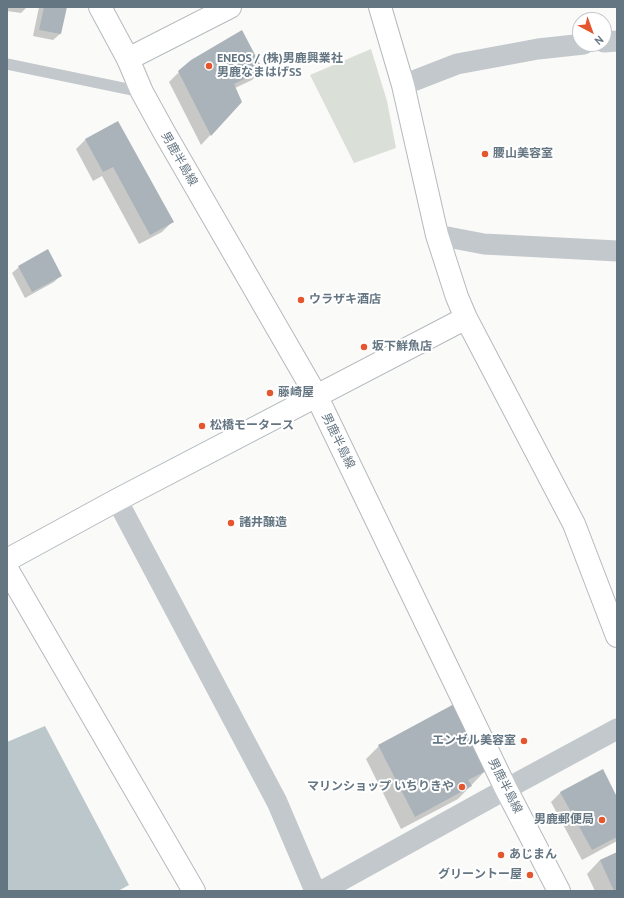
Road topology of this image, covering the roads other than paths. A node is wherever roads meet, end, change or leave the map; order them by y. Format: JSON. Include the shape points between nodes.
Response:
{"nodes":[{"id":1,"x":100,"y":7,"type":"edge"},
{"id":2,"x":230,"y":7,"type":"edge"},
{"id":3,"x":380,"y":7,"type":"edge"},
{"id":4,"x":572,"y":45,"type":"edge"},
{"id":5,"x":128,"y":59,"type":"junction"},
{"id":6,"x":7,"y":64,"type":"edge"},
{"id":7,"x":403,"y":85,"type":"junction"},
{"id":8,"x":142,"y":92,"type":"junction"},
{"id":9,"x":437,"y":235,"type":"junction"},
{"id":10,"x":617,"y":251,"type":"edge"},
{"id":11,"x":466,"y":318,"type":"junction"},
{"id":12,"x":317,"y":396,"type":"junction"},
{"id":13,"x":117,"y":500,"type":"junction"},
{"id":14,"x":7,"y":560,"type":"edge"},
{"id":15,"x":7,"y":569,"type":"edge"},
{"id":16,"x":617,"y":636,"type":"edge"},
{"id":17,"x":617,"y":729,"type":"edge"},
{"id":18,"x":506,"y":789,"type":"junction"},
{"id":19,"x":194,"y":891,"type":"edge"},
{"id":20,"x":315,"y":891,"type":"edge"},
{"id":21,"x":322,"y":891,"type":"edge"},
{"id":22,"x":559,"y":891,"type":"edge"}],
"edges":[{"from":1,"to":5,"type":"street","name":"男鹿半島線"},
{"from":2,"to":5,"type":"street"},
{"from":3,"to":7,"type":"street"},
{"from":4,"to":7,"type":"street","via":[[458,64]]},
{"from":5,"to":8,"type":"street","name":"男鹿半島線"},
{"from":6,"to":8,"type":"lane"},
{"from":7,"to":9,"type":"street"},
{"from":8,"to":12,"type":"street","name":"男鹿半島線"},
{"from":9,"to":10,"type":"street","via":[[484,244]]},
{"from":9,"to":11,"type":"street"},
{"from":11,"to":12,"type":"street"},
{"from":11,"to":16,"type":"street","via":[[574,524]]},
{"from":12,"to":13,"type":"street"},
{"from":12,"to":18,"type":"street","name":"男鹿半島線"},
{"from":13,"to":14,"type":"street"},
{"from":13,"to":20,"type":"street","via":[[277,802]]},
{"from":15,"to":19,"type":"street"},
{"from":17,"to":18,"type":"street"},
{"from":18,"to":21,"type":"street"},
{"from":18,"to":22,"type":"street","name":"男鹿半島線"}]}
